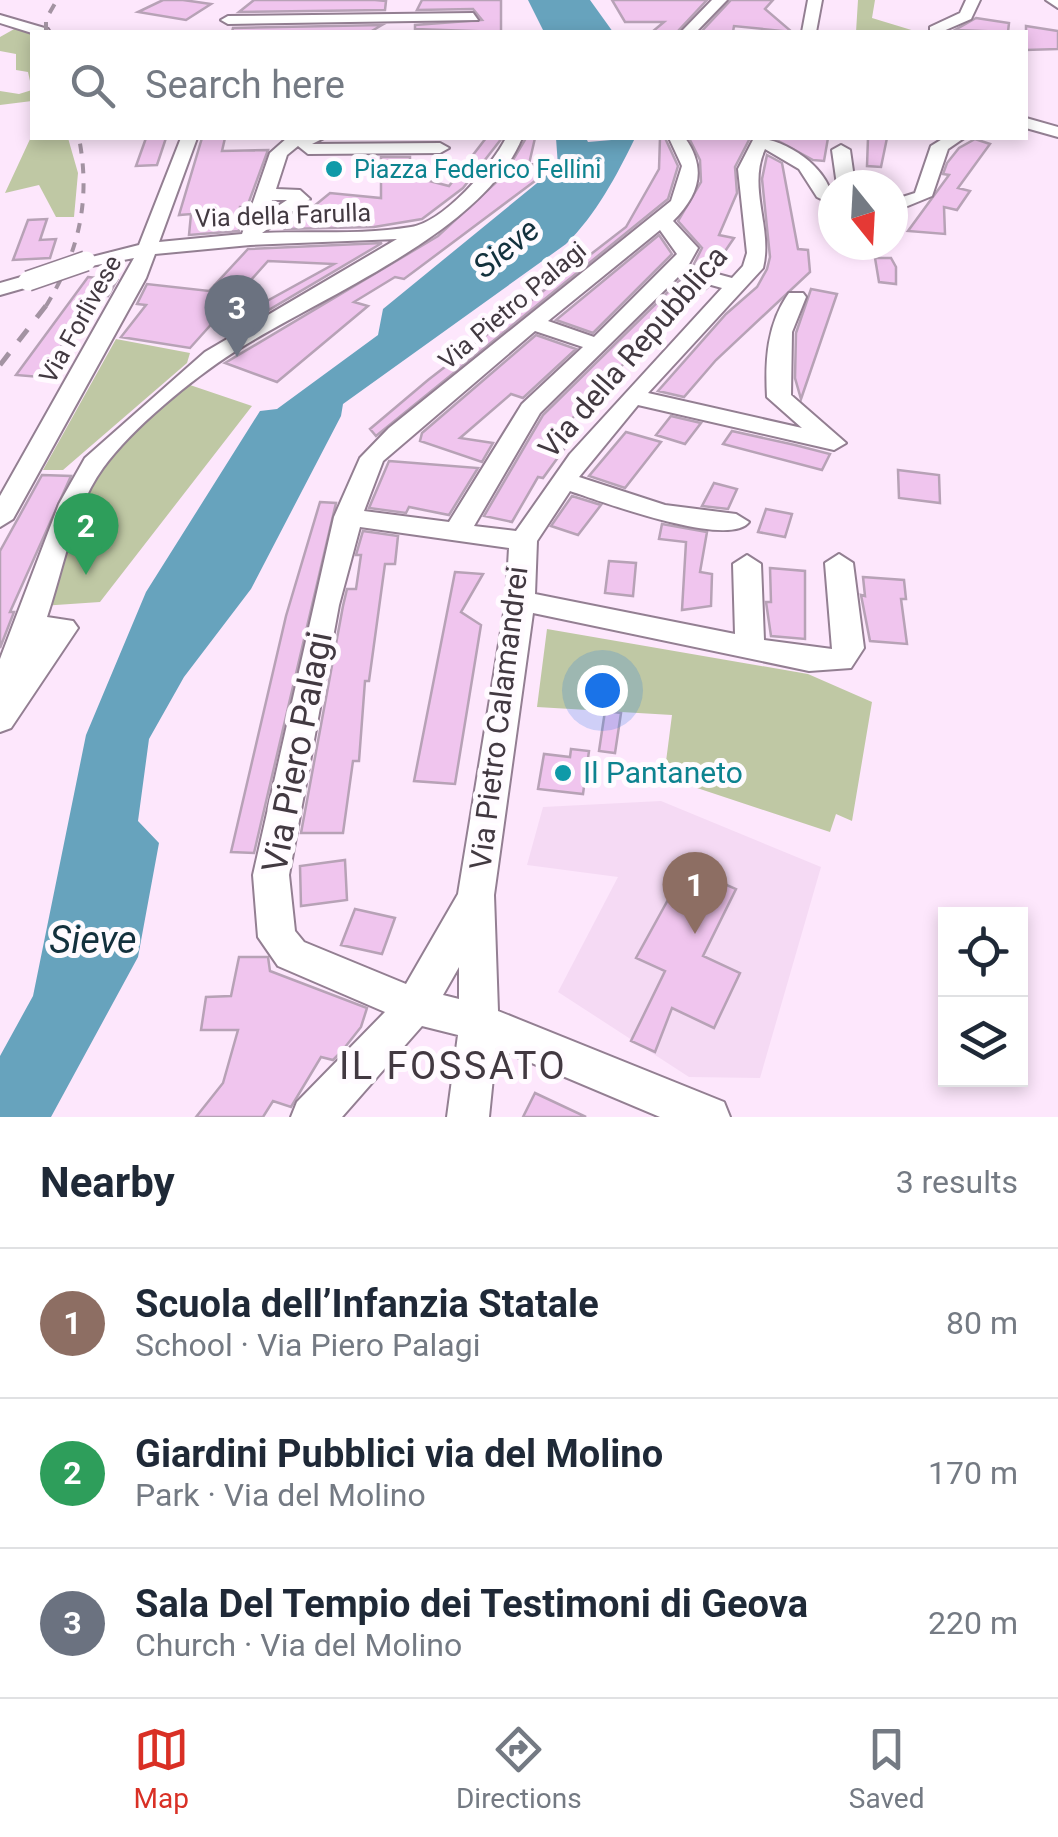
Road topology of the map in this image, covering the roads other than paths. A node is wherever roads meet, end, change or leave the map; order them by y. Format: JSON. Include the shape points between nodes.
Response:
{"nodes":[{"id":1,"x":242,"y":0,"type":"edge"},
{"id":2,"x":353,"y":0,"type":"edge"},
{"id":3,"x":472,"y":0,"type":"edge"},
{"id":4,"x":720,"y":0,"type":"edge"},
{"id":5,"x":815,"y":0,"type":"edge"},
{"id":6,"x":974,"y":0,"type":"edge"},
{"id":7,"x":7,"y":21,"type":"edge"},
{"id":8,"x":473,"y":25,"type":"edge"},
{"id":9,"x":225,"y":26,"type":"edge"},
{"id":10,"x":347,"y":26,"type":"edge"},
{"id":11,"x":36,"y":30,"type":"edge"},
{"id":12,"x":690,"y":30,"type":"edge"},
{"id":13,"x":809,"y":30,"type":"edge"},
{"id":14,"x":936,"y":30,"type":"edge"},
{"id":15,"x":1028,"y":124,"type":"edge"},
{"id":16,"x":1058,"y":132,"type":"edge"},
{"id":17,"x":188,"y":140,"type":"edge"},
{"id":18,"x":514,"y":140,"type":"edge"},
{"id":19,"x":679,"y":140,"type":"edge"},
{"id":20,"x":761,"y":140,"type":"edge"},
{"id":21,"x":763,"y":140,"type":"edge"},
{"id":22,"x":952,"y":140,"type":"edge"},
{"id":23,"x":303,"y":142,"type":"edge"},
{"id":24,"x":440,"y":148,"type":"dead end"},
{"id":25,"x":842,"y":150,"type":"dead end"},
{"id":26,"x":844,"y":170,"type":"edge"},
{"id":27,"x":818,"y":184,"type":"edge"},
{"id":28,"x":265,"y":195,"type":"junction"},
{"id":29,"x":908,"y":201,"type":"edge"},
{"id":30,"x":664,"y":223,"type":"junction"},
{"id":31,"x":421,"y":232,"type":"junction"},
{"id":32,"x":251,"y":234,"type":"junction"},
{"id":33,"x":148,"y":249,"type":"junction"},
{"id":34,"x":678,"y":270,"type":"junction"},
{"id":35,"x":739,"y":286,"type":"junction"},
{"id":36,"x":0,"y":289,"type":"edge"},
{"id":37,"x":796,"y":297,"type":"dead end"},
{"id":38,"x":532,"y":323,"type":"junction"},
{"id":39,"x":598,"y":345,"type":"junction"},
{"id":40,"x":636,"y":396,"type":"junction"},
{"id":41,"x":564,"y":480,"type":"junction"},
{"id":42,"x":348,"y":517,"type":"junction"},
{"id":43,"x":0,"y":519,"type":"edge"},
{"id":44,"x":736,"y":522,"type":"dead end"},
{"id":45,"x":458,"y":530,"type":"junction"},
{"id":46,"x":524,"y":541,"type":"junction"},
{"id":47,"x":839,"y":563,"type":"dead end"},
{"id":48,"x":747,"y":564,"type":"dead end"},
{"id":49,"x":520,"y":602,"type":"junction"},
{"id":50,"x":29,"y":628,"type":"junction"},
{"id":51,"x":750,"y":649,"type":"junction"},
{"id":52,"x":0,"y":686,"type":"edge"},
{"id":53,"x":0,"y":720,"type":"edge"},
{"id":54,"x":476,"y":895,"type":"junction"},
{"id":55,"x":415,"y":1006,"type":"junction"},
{"id":56,"x":479,"y":1022,"type":"junction"},
{"id":57,"x":312,"y":1117,"type":"edge"},
{"id":58,"x":468,"y":1117,"type":"edge"},
{"id":59,"x":709,"y":1117,"type":"edge"}],
"edges":[{"from":1,"to":9,"type":"street"},
{"from":2,"to":10,"type":"street"},
{"from":3,"to":8,"type":"street"},
{"from":4,"to":12,"type":"street"},
{"from":5,"to":13,"type":"street"},
{"from":6,"to":14,"type":"street","via":[[966,16]]},
{"from":7,"to":11,"type":"street"},
{"from":8,"to":10,"type":"street"},
{"from":9,"to":10,"type":"street"},
{"from":15,"to":16,"type":"street"},
{"from":17,"to":33,"type":"street","name":"Via Forlivese"},
{"from":18,"to":31,"type":"street","via":[[512,153],[486,182]]},
{"from":19,"to":30,"type":"street","name":"Via Pietro Palagi","via":[[689,151],[692,178]]},
{"from":20,"to":35,"type":"street","name":"Via della Repubblica","via":[[747,168],[758,253]]},
{"from":21,"to":27,"type":"street","name":"Via della Repubblica","via":[[806,166]]},
{"from":22,"to":29,"type":"street","via":[[940,146],[923,196]]},
{"from":23,"to":24,"type":"street"},
{"from":23,"to":28,"type":"street","via":[[279,153]]},
{"from":25,"to":26,"type":"street"},
{"from":28,"to":32,"type":"street"},
{"from":28,"to":32,"type":"street","via":[[302,200]]},
{"from":30,"to":34,"type":"street","via":[[688,248]]},
{"from":30,"to":38,"type":"street","name":"Via Pietro Palagi","via":[[642,233]]},
{"from":31,"to":32,"type":"street","name":"Via della Farulla"},
{"from":31,"to":50,"type":"street","via":[[222,349],[94,462],[70,509]]},
{"from":32,"to":33,"type":"street","name":"Via della Farulla"},
{"from":33,"to":36,"type":"street","name":"Via della Farulla","bridge":true},
{"from":33,"to":43,"type":"street","name":"Via Forlivese"},
{"from":34,"to":35,"type":"street"},
{"from":34,"to":39,"type":"street"},
{"from":35,"to":40,"type":"street","name":"Via della Repubblica","via":[[662,360]]},
{"from":37,"to":40,"type":"street","via":[[780,338],[779,397],[834,443]]},
{"from":38,"to":39,"type":"street"},
{"from":38,"to":42,"type":"street","name":"Via Pietro Palagi","via":[[372,458]]},
{"from":39,"to":45,"type":"street","via":[[530,409]]},
{"from":40,"to":41,"type":"street","name":"Via della Repubblica"},
{"from":41,"to":44,"type":"street","via":[[650,510]]},
{"from":41,"to":46,"type":"street","name":"Via della Repubblica"},
{"from":42,"to":45,"type":"street"},
{"from":42,"to":55,"type":"street","name":"Via Piero Palagi","via":[[283,805],[272,911],[277,936],[291,954]]},
{"from":45,"to":46,"type":"street"},
{"from":46,"to":49,"type":"street","name":"Via Pietro Calamandrei"},
{"from":47,"to":51,"type":"street","via":[[846,656],[809,660]]},
{"from":48,"to":51,"type":"street"},
{"from":49,"to":51,"type":"street"},
{"from":49,"to":54,"type":"street","name":"Via Pietro Calamandrei"},
{"from":50,"to":52,"type":"street"},
{"from":50,"to":53,"type":"street","via":[[63,628]]},
{"from":54,"to":55,"type":"street"},
{"from":54,"to":56,"type":"street"},
{"from":55,"to":56,"type":"street","name":"Via Piero Palagi"},
{"from":55,"to":57,"type":"street","via":[[364,1071]]},
{"from":56,"to":58,"type":"street"},
{"from":56,"to":59,"type":"street","name":"Via Piero Palagi"}]}
